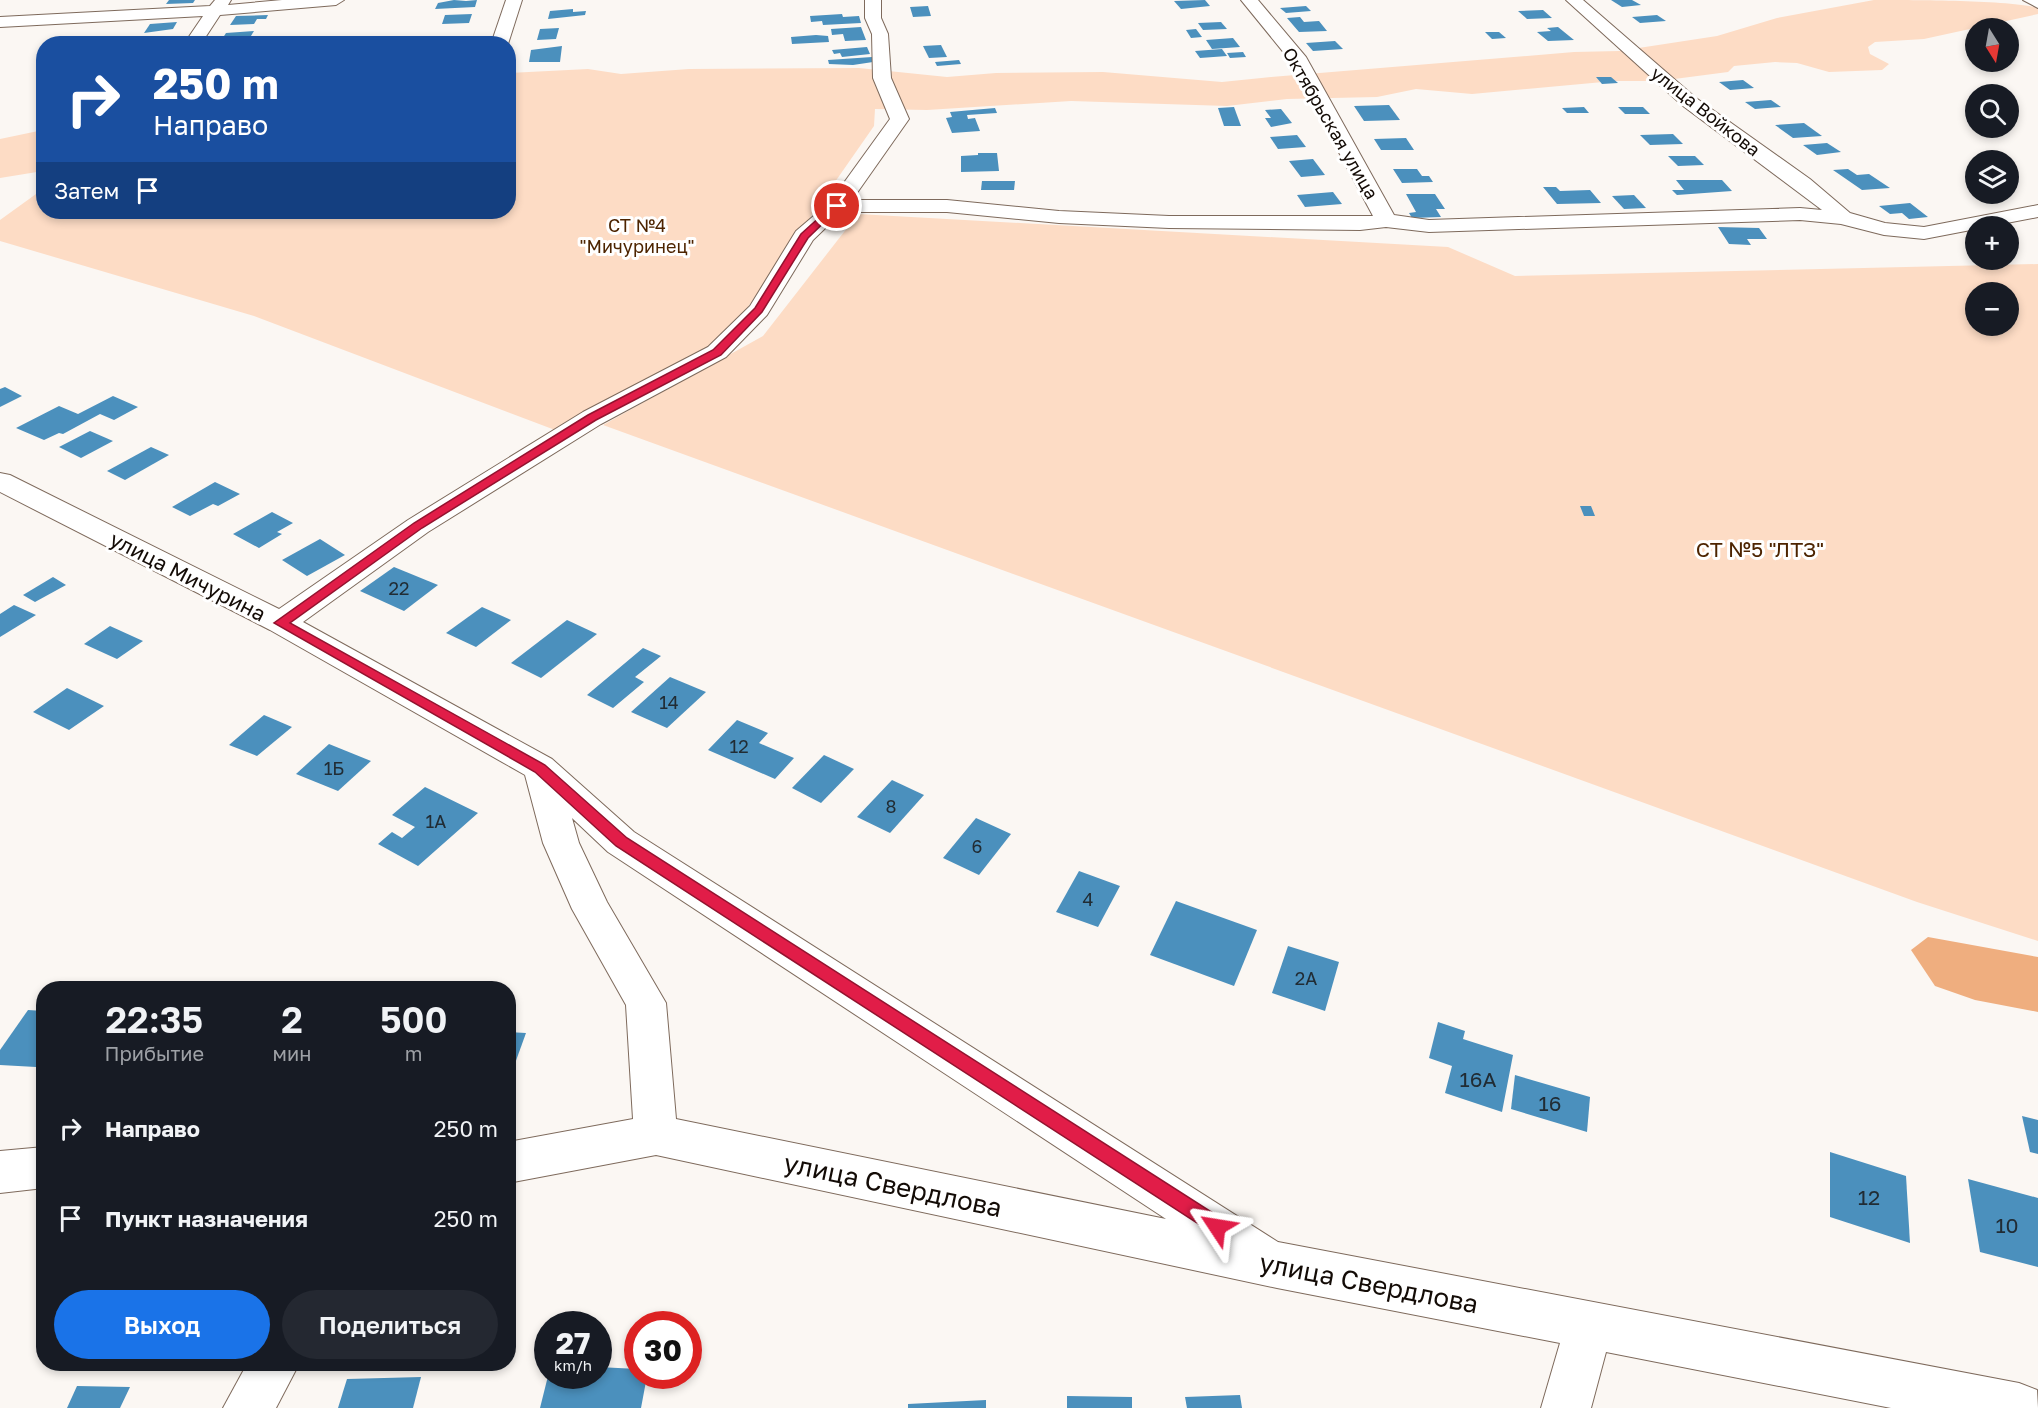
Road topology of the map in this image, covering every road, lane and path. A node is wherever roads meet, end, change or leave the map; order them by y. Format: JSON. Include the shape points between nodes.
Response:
{"nodes":[{"id":1,"x":336,"y":0,"type":"edge"},
{"id":2,"x":514,"y":0,"type":"edge"},
{"id":3,"x":873,"y":0,"type":"edge"},
{"id":4,"x":1249,"y":0,"type":"edge"},
{"id":5,"x":1574,"y":0,"type":"edge"},
{"id":6,"x":2031,"y":0,"type":"edge"},
{"id":7,"x":2038,"y":3,"type":"edge"},
{"id":8,"x":218,"y":6,"type":"edge"},
{"id":9,"x":0,"y":22,"type":"edge"},
{"id":10,"x":197,"y":36,"type":"edge"},
{"id":11,"x":502,"y":36,"type":"edge"},
{"id":12,"x":837,"y":206,"type":"junction"},
{"id":13,"x":2038,"y":211,"type":"edge"},
{"id":14,"x":1842,"y":218,"type":"junction"},
{"id":15,"x":1386,"y":221,"type":"junction"},
{"id":16,"x":0,"y":481,"type":"edge"},
{"id":17,"x":281,"y":623,"type":"junction"},
{"id":18,"x":540,"y":768,"type":"junction"},
{"id":19,"x":656,"y":1135,"type":"junction"},
{"id":20,"x":516,"y":1161,"type":"edge"},
{"id":21,"x":36,"y":1168,"type":"edge"},
{"id":22,"x":0,"y":1172,"type":"edge"},
{"id":23,"x":1277,"y":1265,"type":"junction"},
{"id":24,"x":1589,"y":1325,"type":"junction"},
{"id":25,"x":271,"y":1371,"type":"edge"},
{"id":26,"x":248,"y":1408,"type":"edge"},
{"id":27,"x":1566,"y":1408,"type":"edge"},
{"id":28,"x":2019,"y":1408,"type":"edge"}],
"edges":[{"from":1,"to":8,"type":"street"},
{"from":2,"to":11,"type":"street"},
{"from":3,"to":12,"type":"street","via":[[873,18],[880,34],[882,78],[900,119]]},
{"from":4,"to":15,"type":"street","name":"Октябрьская улица","via":[[1298,57]]},
{"from":5,"to":14,"type":"street","name":"улица Войкова","via":[[1688,100],[1824,198]]},
{"from":6,"to":7,"type":"street"},
{"from":8,"to":9,"type":"street"},
{"from":8,"to":10,"type":"street"},
{"from":12,"to":15,"type":"street","via":[[947,206],[1169,222]]},
{"from":12,"to":17,"type":"street","via":[[804,236],[759,310],[717,352],[592,418],[418,526]]},
{"from":13,"to":14,"type":"street","via":[[1924,233],[1884,229]]},
{"from":14,"to":15,"type":"street","via":[[1800,214],[1429,226]]},
{"from":16,"to":17,"type":"street","name":"улица Мичурина"},
{"from":17,"to":18,"type":"street","name":"улица Мичурина"},
{"from":18,"to":19,"type":"street","via":[[561,843],[591,909],[646,1004]]},
{"from":18,"to":23,"type":"street","name":"улица Мичурина","via":[[621,842]]},
{"from":19,"to":20,"type":"street","name":"улица Свердлова"},
{"from":19,"to":23,"type":"street","name":"улица Свердлова"},
{"from":21,"to":22,"type":"street"},
{"from":23,"to":24,"type":"street","name":"улица Свердлова"},
{"from":24,"to":27,"type":"street"},
{"from":24,"to":28,"type":"street","name":"улица Свердлова"},
{"from":25,"to":26,"type":"street"}]}
